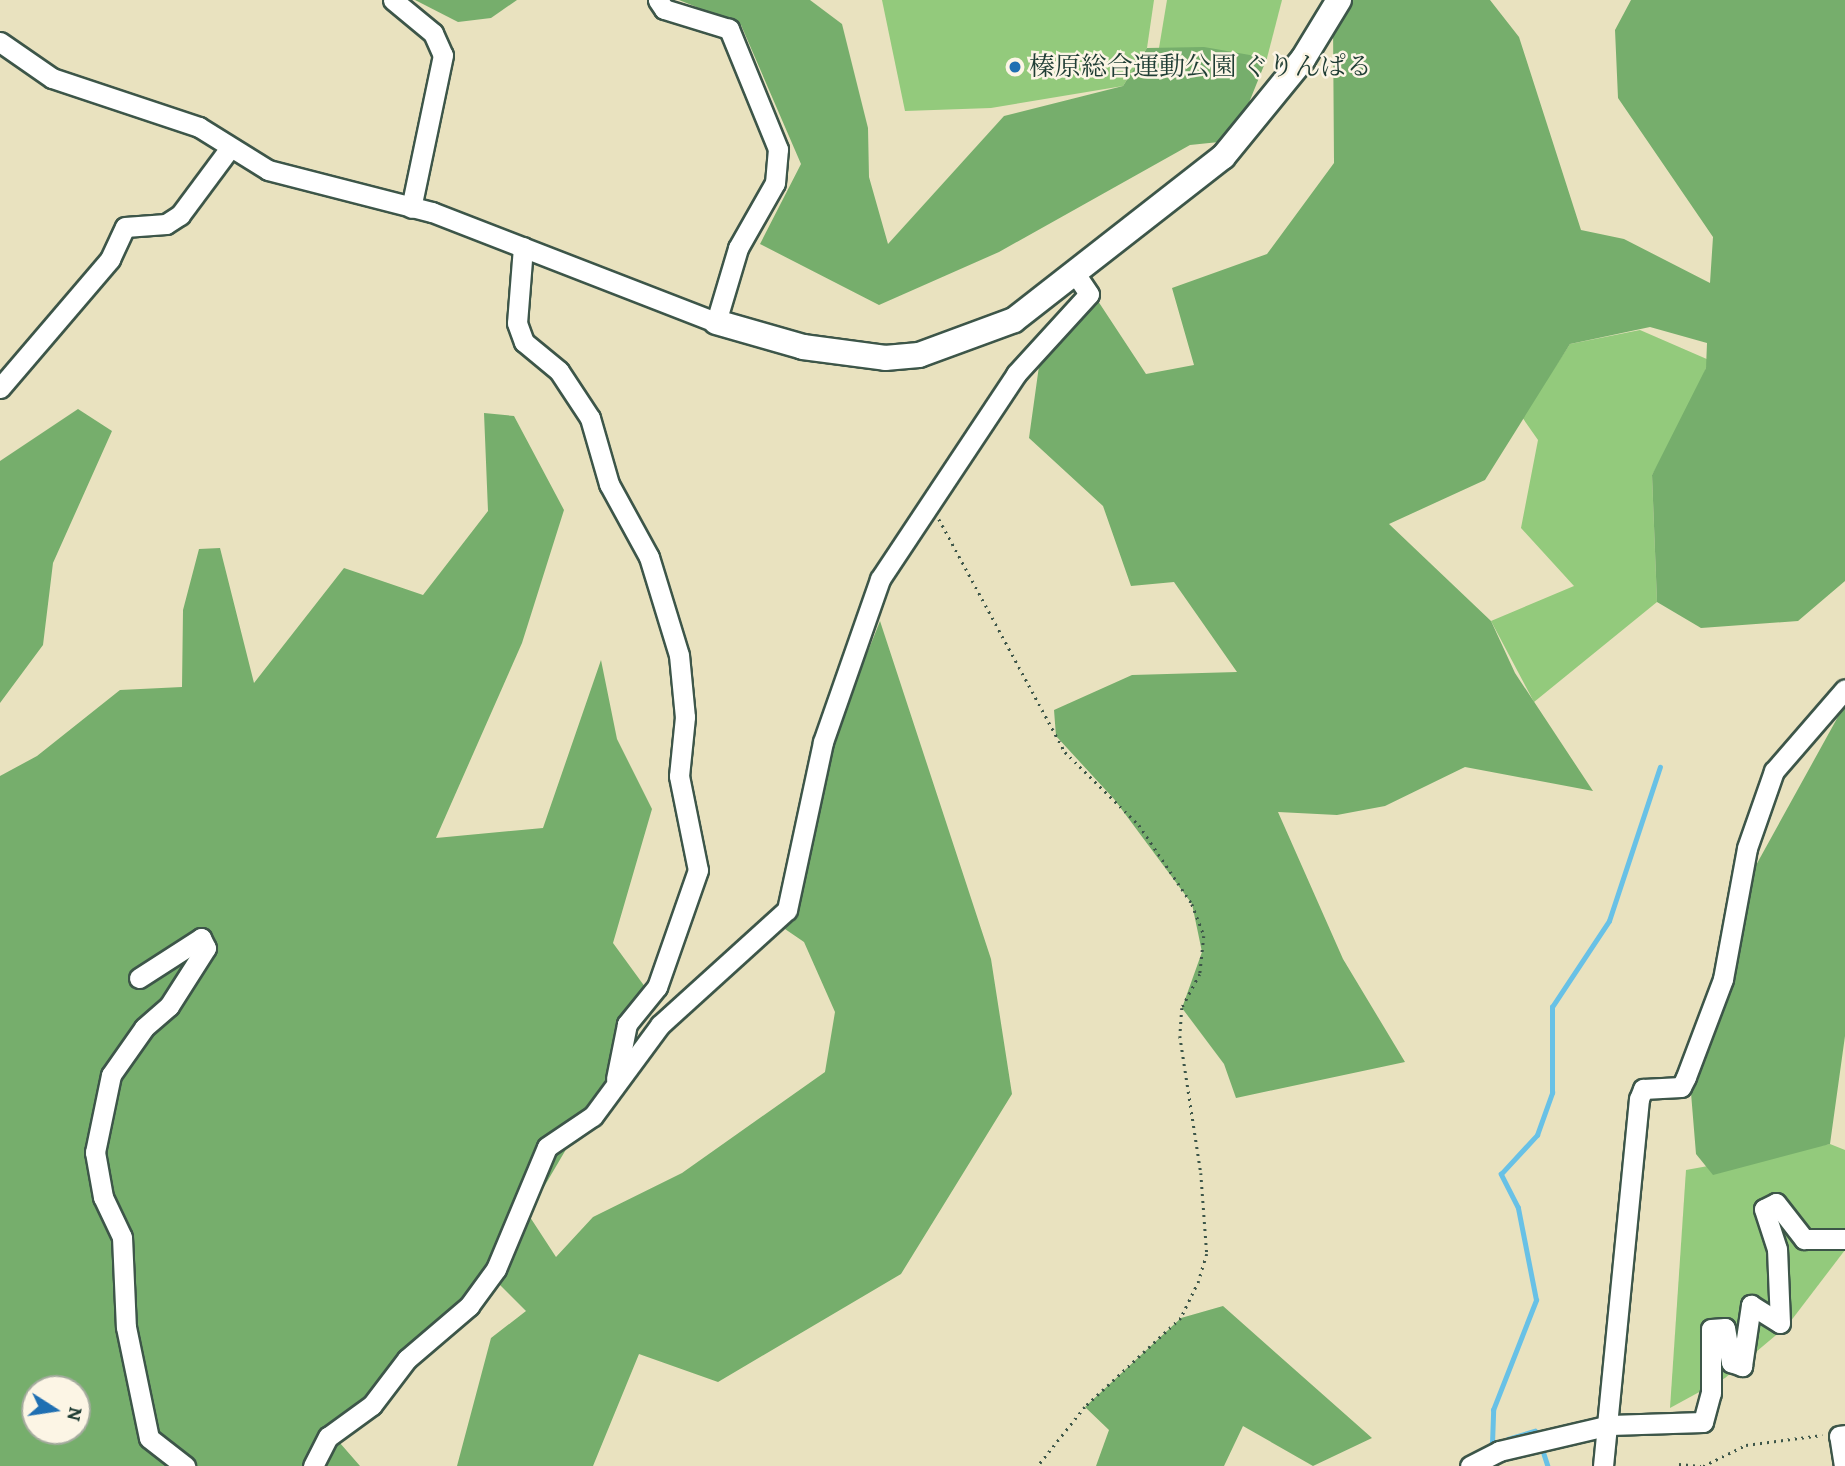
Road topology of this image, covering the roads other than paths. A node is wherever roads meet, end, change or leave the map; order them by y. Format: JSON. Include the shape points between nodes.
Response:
{"nodes":[{"id":1,"x":393,"y":0,"type":"edge"},
{"id":2,"x":658,"y":0,"type":"edge"},
{"id":3,"x":1339,"y":0,"type":"edge"},
{"id":4,"x":0,"y":43,"type":"edge"},
{"id":5,"x":229,"y":149,"type":"junction"},
{"id":6,"x":411,"y":208,"type":"junction"},
{"id":7,"x":523,"y":247,"type":"junction"},
{"id":8,"x":1077,"y":276,"type":"junction"},
{"id":9,"x":716,"y":322,"type":"junction"},
{"id":10,"x":0,"y":388,"type":"edge"},
{"id":11,"x":1845,"y":689,"type":"edge"},
{"id":12,"x":139,"y":978,"type":"dead end"},
{"id":13,"x":616,"y":1079,"type":"junction"},
{"id":14,"x":1845,"y":1239,"type":"edge"},
{"id":15,"x":1611,"y":1425,"type":"junction"},
{"id":16,"x":1842,"y":1436,"type":"edge"},
{"id":17,"x":185,"y":1466,"type":"edge"},
{"id":18,"x":313,"y":1466,"type":"edge"},
{"id":19,"x":1470,"y":1466,"type":"edge"},
{"id":20,"x":1603,"y":1466,"type":"edge"},
{"id":21,"x":1844,"y":1466,"type":"edge"}],
"edges":[{"from":1,"to":6,"type":"street","via":[[433,33],[443,55]]},
{"from":2,"to":9,"type":"street","via":[[664,9],[729,29],[778,149],[775,183],[738,248]]},
{"from":3,"to":8,"type":"street","via":[[1303,59],[1223,157]]},
{"from":4,"to":5,"type":"street","via":[[52,78],[152,108],[199,127]]},
{"from":5,"to":6,"type":"street","via":[[268,170]]},
{"from":5,"to":10,"type":"street","via":[[180,215],[166,225],[125,227],[110,258]]},
{"from":6,"to":7,"type":"street"},
{"from":7,"to":9,"type":"street"},
{"from":7,"to":13,"type":"street","via":[[517,323],[524,342],[559,371],[590,418],[609,484],[649,557],[679,655],[685,717],[679,776],[698,870],[657,987],[627,1024]]},
{"from":8,"to":9,"type":"street","via":[[1014,320],[919,355],[865,357]]},
{"from":8,"to":13,"type":"street","via":[[1089,294],[1016,374],[932,506],[890,561],[823,742],[786,910],[667,1017]]},
{"from":11,"to":15,"type":"street","via":[[1774,771],[1747,848],[1723,979],[1681,1087],[1643,1089],[1639,1099],[1620,1261]]},
{"from":12,"to":17,"type":"street","via":[[201,938],[206,948],[169,1006],[144,1028],[111,1074],[95,1152],[103,1197],[122,1237],[127,1327],[149,1438]]},
{"from":13,"to":18,"type":"street","via":[[593,1116],[547,1147],[496,1269],[469,1306],[407,1359],[372,1405],[328,1437]]},
{"from":14,"to":15,"type":"street","via":[[1804,1239],[1776,1203],[1768,1203],[1763,1209],[1777,1249],[1780,1323],[1751,1305],[1742,1366],[1731,1362],[1725,1328],[1711,1329],[1712,1393],[1703,1422]]},
{"from":15,"to":19,"type":"street","via":[[1499,1451]]},
{"from":15,"to":20,"type":"street"},
{"from":16,"to":21,"type":"street"}]}
